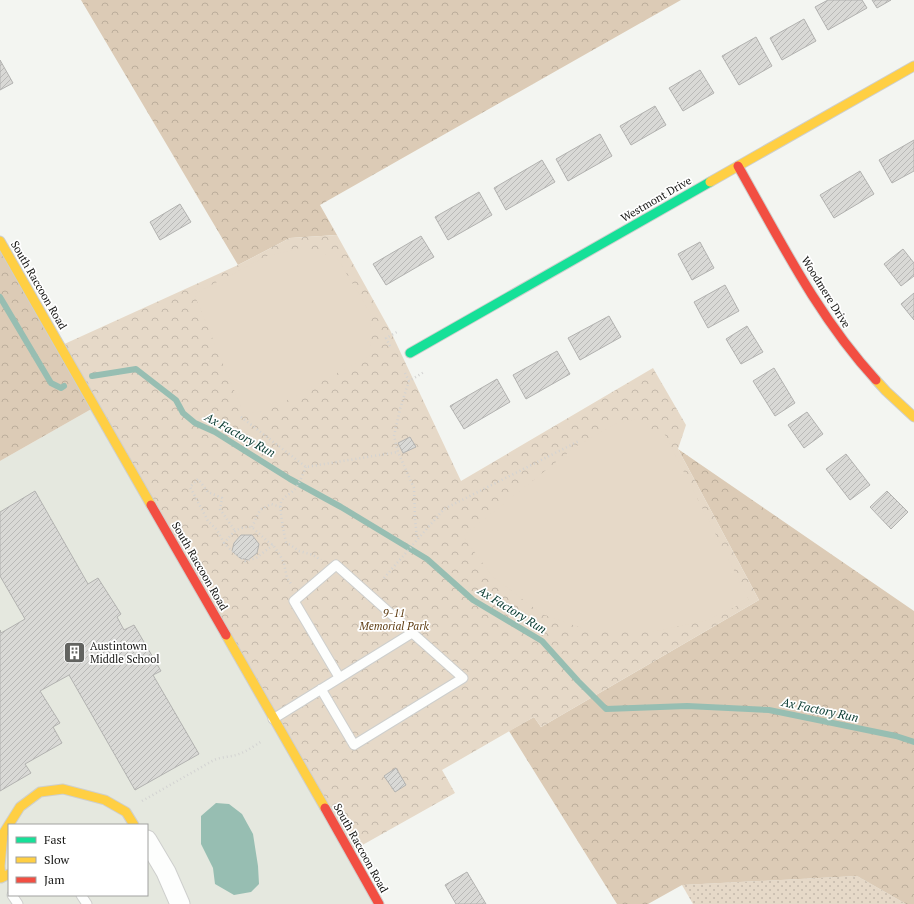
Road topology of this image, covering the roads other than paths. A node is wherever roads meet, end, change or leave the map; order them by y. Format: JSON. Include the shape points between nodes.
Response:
{"nodes":[{"id":1,"x":914,"y":66,"type":"edge"},
{"id":2,"x":738,"y":166,"type":"junction"},
{"id":3,"x":0,"y":240,"type":"edge"},
{"id":4,"x":410,"y":353,"type":"dead end"},
{"id":5,"x":914,"y":417,"type":"edge"},
{"id":6,"x":412,"y":633,"type":"junction"},
{"id":7,"x":339,"y":677,"type":"junction"},
{"id":8,"x":321,"y":689,"type":"junction"},
{"id":9,"x":274,"y":719,"type":"junction"},
{"id":10,"x":9,"y":824,"type":"edge"},
{"id":11,"x":133,"y":824,"type":"edge"},
{"id":12,"x":8,"y":826,"type":"edge"},
{"id":13,"x":148,"y":842,"type":"edge"},
{"id":14,"x":4,"y":879,"type":"edge"},
{"id":15,"x":180,"y":904,"type":"edge"},
{"id":16,"x":379,"y":904,"type":"edge"}],
"edges":[{"from":1,"to":2,"type":"street","name":"Westmont Drive"},
{"from":2,"to":4,"type":"street","name":"Westmont Drive"},
{"from":2,"to":5,"type":"street","name":"Woodmere Drive","via":[[834,330],[869,373]]},
{"from":3,"to":9,"type":"street","name":"South Raccoon Road"},
{"from":6,"to":7,"type":"lane"},
{"from":6,"to":7,"type":"lane","via":[[336,565],[294,601]]},
{"from":6,"to":8,"type":"lane","via":[[463,678],[354,745]]},
{"from":7,"to":8,"type":"lane"},
{"from":8,"to":9,"type":"lane"},
{"from":9,"to":16,"type":"street","name":"South Raccoon Road"},
{"from":10,"to":11,"type":"street","via":[[20,807],[40,792],[63,790],[105,800],[126,812]]},
{"from":12,"to":14,"type":"street","via":[[3,834],[0,866]]},
{"from":13,"to":15,"type":"street","via":[[166,872]]}]}
